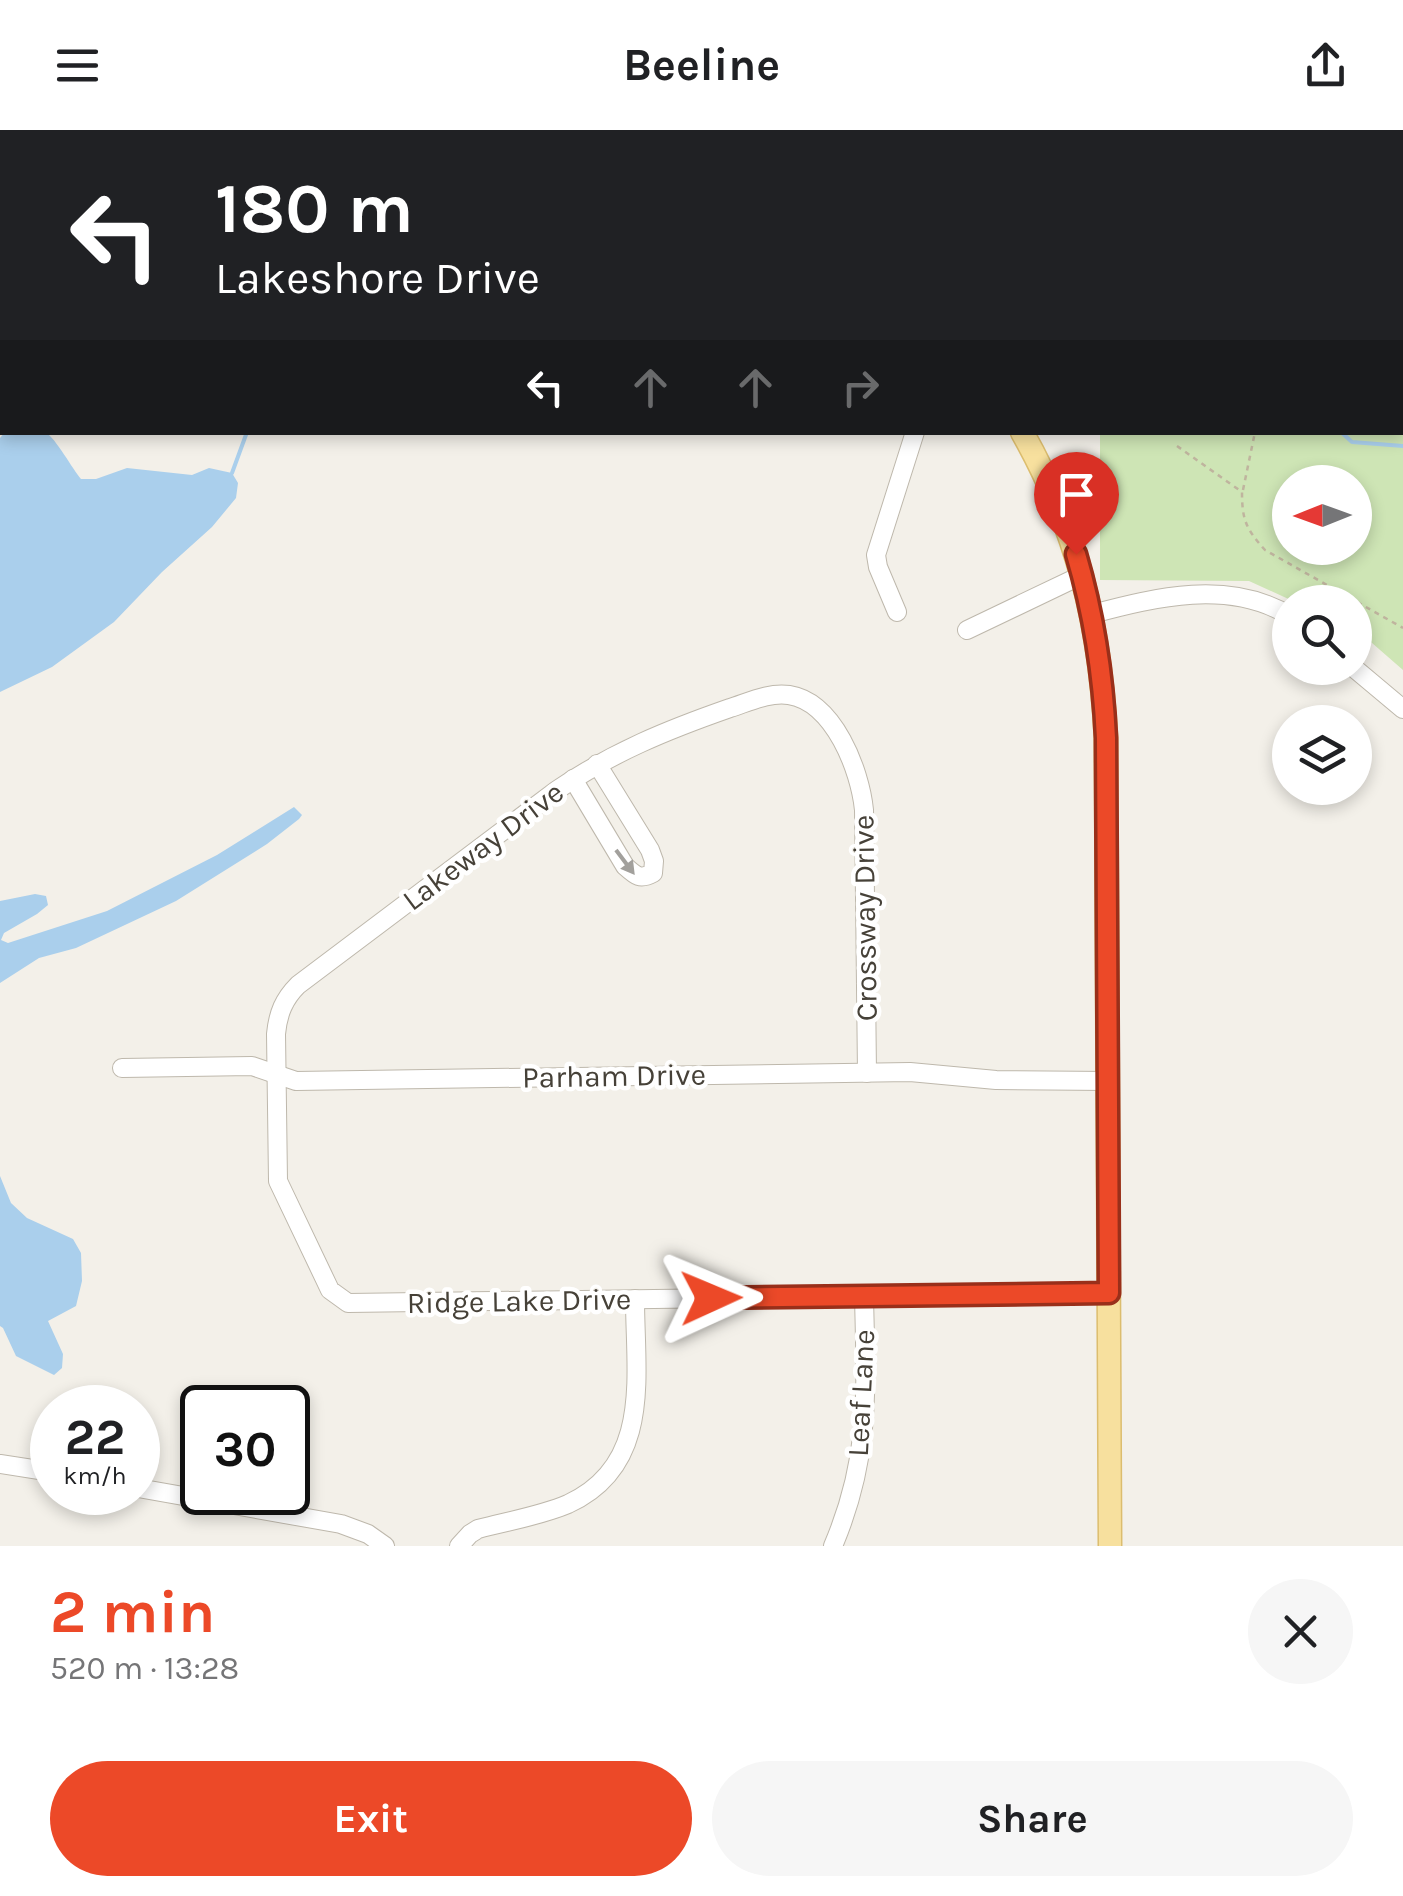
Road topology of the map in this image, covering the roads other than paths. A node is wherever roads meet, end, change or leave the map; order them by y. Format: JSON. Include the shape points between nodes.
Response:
{"nodes":[{"id":1,"x":914,"y":435,"type":"edge"},
{"id":2,"x":1023,"y":435,"type":"edge"},
{"id":3,"x":1082,"y":575,"type":"junction"},
{"id":4,"x":1272,"y":607,"type":"edge"},
{"id":5,"x":897,"y":612,"type":"dead end"},
{"id":6,"x":1092,"y":614,"type":"junction"},
{"id":7,"x":966,"y":630,"type":"dead end"},
{"id":8,"x":1372,"y":683,"type":"edge"},
{"id":9,"x":770,"y":695,"type":"joint"},
{"id":10,"x":1403,"y":710,"type":"edge"},
{"id":11,"x":597,"y":764,"type":"junction"},
{"id":12,"x":573,"y":779,"type":"junction"},
{"id":13,"x":122,"y":1068,"type":"dead end"},
{"id":14,"x":276,"y":1073,"type":"junction"},
{"id":15,"x":867,"y":1073,"type":"junction"},
{"id":16,"x":1108,"y":1081,"type":"junction"},
{"id":17,"x":1109,"y":1293,"type":"junction"},
{"id":18,"x":864,"y":1296,"type":"junction"},
{"id":19,"x":635,"y":1299,"type":"junction"},
{"id":20,"x":348,"y":1303,"type":"joint"},
{"id":21,"x":0,"y":1464,"type":"edge"},
{"id":22,"x":30,"y":1469,"type":"edge"},
{"id":23,"x":160,"y":1492,"type":"edge"},
{"id":24,"x":385,"y":1546,"type":"edge"},
{"id":25,"x":460,"y":1546,"type":"edge"},
{"id":26,"x":833,"y":1546,"type":"edge"},
{"id":27,"x":1110,"y":1546,"type":"edge"}],
"edges":[{"from":1,"to":5,"type":"street","via":[[876,555]]},
{"from":2,"to":3,"type":"main road"},
{"from":3,"to":6,"type":"main road"},
{"from":3,"to":7,"type":"street"},
{"from":4,"to":6,"type":"street","via":[[1190,594]]},
{"from":6,"to":16,"type":"main road","via":[[1106,738]]},
{"from":8,"to":10,"type":"street"},
{"from":9,"to":11,"type":"street","name":"Lakeway Drive","via":[[667,730]]},
{"from":9,"to":15,"type":"street","name":"Crossway Drive","via":[[791,695],[820,709],[863,796]]},
{"from":11,"to":12,"type":"street","name":"Lakeway Drive"},
{"from":12,"to":11,"type":"street","one_way":true,"via":[[626,866],[643,878],[653,873],[650,850]]},
{"from":12,"to":14,"type":"street","name":"Lakeway Drive","via":[[298,985],[277,1020]]},
{"from":13,"to":14,"type":"street","name":"Parham Drive","via":[[252,1066]]},
{"from":14,"to":15,"type":"street","name":"Parham Drive","via":[[296,1081]]},
{"from":14,"to":20,"type":"street","name":"Lakeway Drive","via":[[278,1180],[330,1290]]},
{"from":15,"to":16,"type":"street","name":"Parham Drive"},
{"from":16,"to":17,"type":"main road"},
{"from":17,"to":18,"type":"street","name":"Ridge Lake Drive"},
{"from":17,"to":27,"type":"main road"},
{"from":18,"to":19,"type":"street","name":"Ridge Lake Drive"},
{"from":18,"to":26,"type":"street","name":"Leaf Lane","via":[[863,1446]]},
{"from":19,"to":20,"type":"street","name":"Ridge Lake Drive"},
{"from":19,"to":25,"type":"street","via":[[635,1416],[612,1469],[568,1504],[478,1529]]},
{"from":21,"to":22,"type":"street"},
{"from":23,"to":24,"type":"street","via":[[341,1524]]}]}
